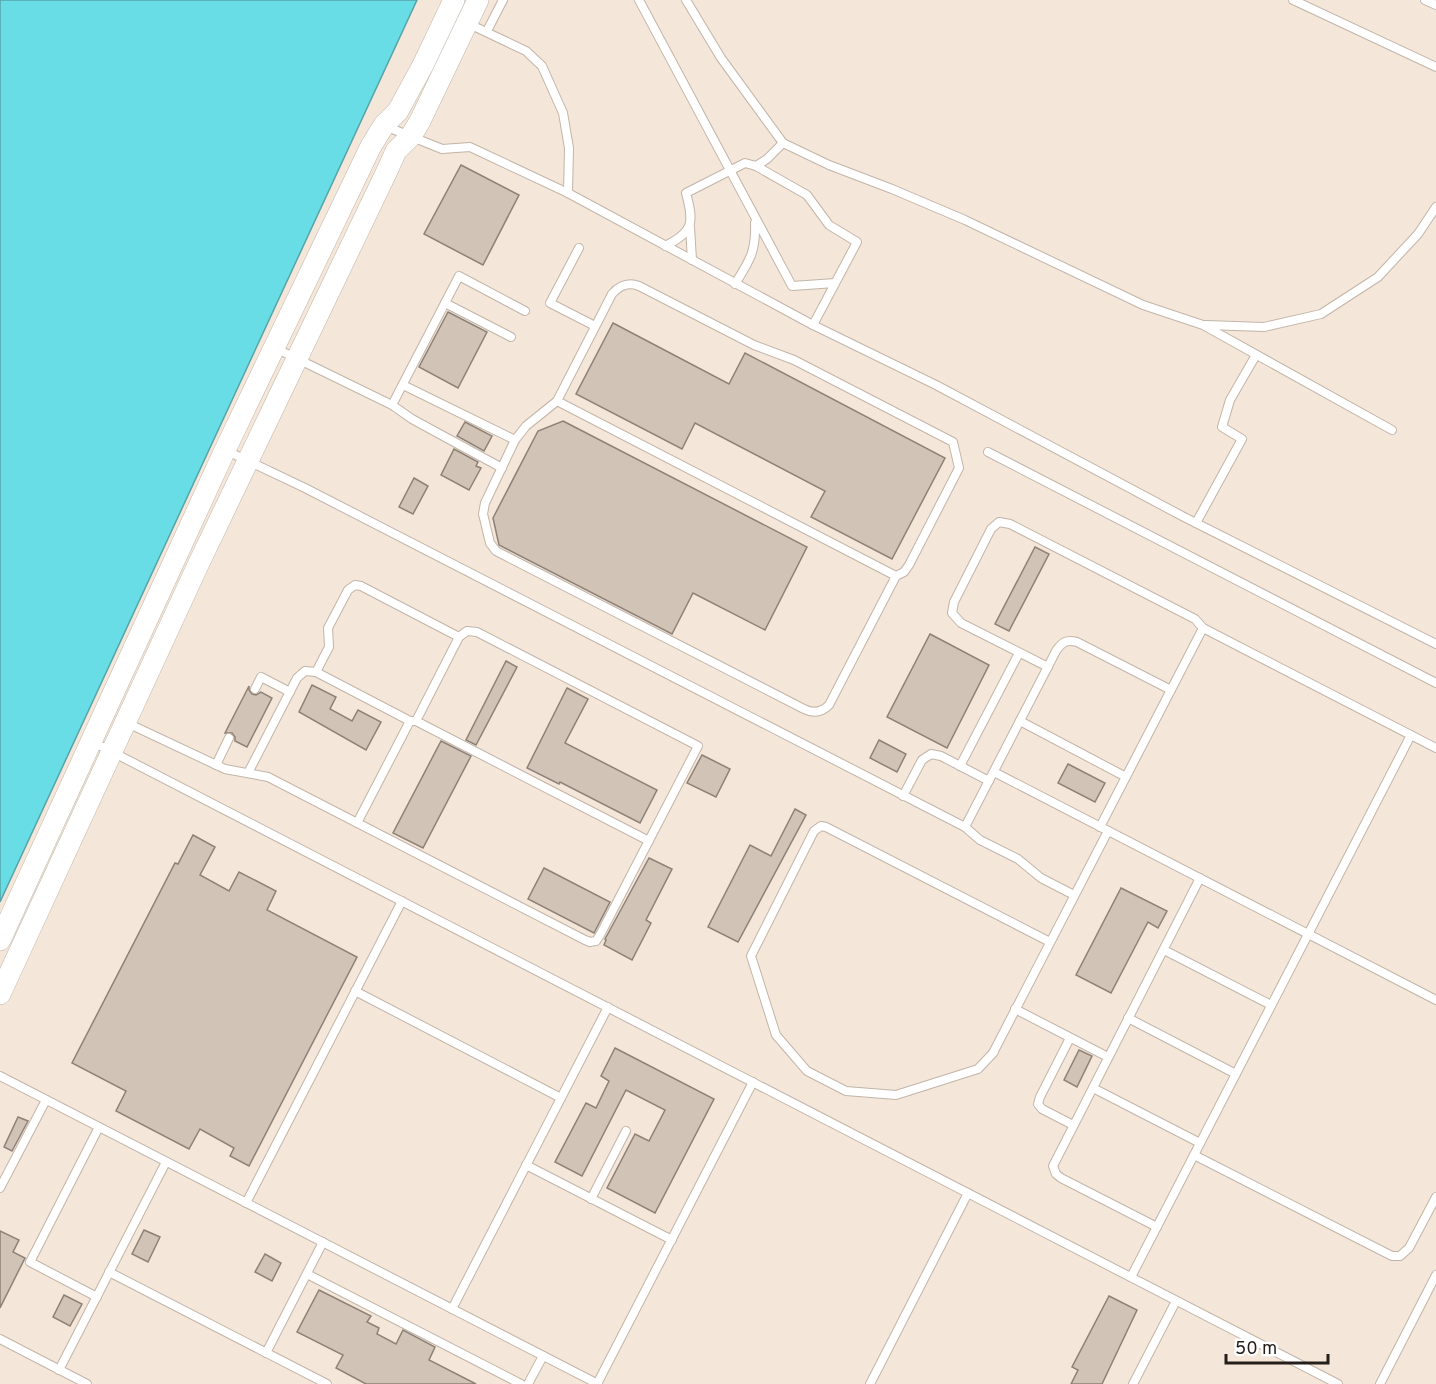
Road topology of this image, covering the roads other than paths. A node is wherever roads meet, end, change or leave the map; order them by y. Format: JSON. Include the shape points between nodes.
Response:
{"nodes":[{"id":1,"x":478,"y":0,"type":"edge"},
{"id":2,"x":503,"y":0,"type":"edge"},
{"id":3,"x":639,"y":0,"type":"edge"},
{"id":4,"x":686,"y":0,"type":"edge"},
{"id":5,"x":1293,"y":0,"type":"edge"},
{"id":6,"x":1425,"y":0,"type":"edge"},
{"id":7,"x":1436,"y":5,"type":"edge"},
{"id":8,"x":451,"y":8,"type":"edge"},
{"id":9,"x":467,"y":23,"type":"junction"},
{"id":10,"x":487,"y":31,"type":"junction"},
{"id":11,"x":1436,"y":67,"type":"edge"},
{"id":12,"x":384,"y":125,"type":"junction"},
{"id":13,"x":411,"y":136,"type":"junction"},
{"id":14,"x":783,"y":143,"type":"junction"},
{"id":15,"x":756,"y":166,"type":"junction"},
{"id":16,"x":730,"y":171,"type":"junction"},
{"id":17,"x":568,"y":193,"type":"junction"},
{"id":18,"x":1436,"y":207,"type":"edge"},
{"id":19,"x":756,"y":221,"type":"junction"},
{"id":20,"x":690,"y":227,"type":"junction"},
{"id":21,"x":665,"y":246,"type":"junction"},
{"id":22,"x":579,"y":248,"type":"dead end"},
{"id":23,"x":692,"y":260,"type":"junction"},
{"id":24,"x":835,"y":283,"type":"junction"},
{"id":25,"x":735,"y":284,"type":"junction"},
{"id":26,"x":445,"y":303,"type":"junction"},
{"id":27,"x":525,"y":311,"type":"dead end"},
{"id":28,"x":1203,"y":324,"type":"junction"},
{"id":29,"x":595,"y":326,"type":"junction"},
{"id":30,"x":813,"y":326,"type":"junction"},
{"id":31,"x":511,"y":337,"type":"dead end"},
{"id":32,"x":273,"y":347,"type":"junction"},
{"id":33,"x":1256,"y":355,"type":"junction"},
{"id":34,"x":298,"y":359,"type":"junction"},
{"id":35,"x":403,"y":385,"type":"junction"},
{"id":36,"x":557,"y":401,"type":"junction"},
{"id":37,"x":392,"y":405,"type":"junction"},
{"id":38,"x":1392,"y":430,"type":"dead end"},
{"id":39,"x":514,"y":440,"type":"junction"},
{"id":40,"x":225,"y":450,"type":"junction"},
{"id":41,"x":988,"y":452,"type":"dead end"},
{"id":42,"x":249,"y":461,"type":"junction"},
{"id":43,"x":502,"y":468,"type":"junction"},
{"id":44,"x":1196,"y":523,"type":"junction"},
{"id":45,"x":896,"y":576,"type":"junction"},
{"id":46,"x":1203,"y":628,"type":"junction"},
{"id":47,"x":459,"y":637,"type":"junction"},
{"id":48,"x":1436,"y":644,"type":"edge"},
{"id":49,"x":1018,"y":653,"type":"junction"},
{"id":50,"x":1048,"y":668,"type":"junction"},
{"id":51,"x":316,"y":672,"type":"junction"},
{"id":52,"x":1436,"y":683,"type":"edge"},
{"id":53,"x":255,"y":689,"type":"dead end"},
{"id":54,"x":1171,"y":690,"type":"junction"},
{"id":55,"x":290,"y":692,"type":"junction"},
{"id":56,"x":105,"y":712,"type":"junction"},
{"id":57,"x":413,"y":721,"type":"junction"},
{"id":58,"x":126,"y":722,"type":"junction"},
{"id":59,"x":1020,"y":722,"type":"junction"},
{"id":60,"x":1411,"y":735,"type":"junction"},
{"id":61,"x":229,"y":738,"type":"dead end"},
{"id":62,"x":91,"y":741,"type":"junction"},
{"id":63,"x":1436,"y":748,"type":"edge"},
{"id":64,"x":112,"y":752,"type":"junction"},
{"id":65,"x":216,"y":765,"type":"junction"},
{"id":66,"x":960,"y":766,"type":"junction"},
{"id":67,"x":994,"y":772,"type":"junction"},
{"id":68,"x":248,"y":773,"type":"junction"},
{"id":69,"x":1126,"y":777,"type":"junction"},
{"id":70,"x":989,"y":781,"type":"junction"},
{"id":71,"x":903,"y":796,"type":"junction"},
{"id":72,"x":357,"y":823,"type":"junction"},
{"id":73,"x":965,"y":827,"type":"junction"},
{"id":74,"x":1104,"y":829,"type":"junction"},
{"id":75,"x":649,"y":841,"type":"junction"},
{"id":76,"x":1200,"y":878,"type":"junction"},
{"id":77,"x":1074,"y":895,"type":"junction"},
{"id":78,"x":402,"y":901,"type":"junction"},
{"id":79,"x":1308,"y":934,"type":"junction"},
{"id":80,"x":0,"y":940,"type":"edge"},
{"id":81,"x":1050,"y":942,"type":"junction"},
{"id":82,"x":1164,"y":950,"type":"junction"},
{"id":83,"x":355,"y":991,"type":"junction"},
{"id":84,"x":0,"y":994,"type":"edge"},
{"id":85,"x":1436,"y":1000,"type":"edge"},
{"id":86,"x":1271,"y":1005,"type":"junction"},
{"id":87,"x":608,"y":1007,"type":"junction"},
{"id":88,"x":1016,"y":1009,"type":"junction"},
{"id":89,"x":1128,"y":1018,"type":"junction"},
{"id":90,"x":1070,"y":1038,"type":"junction"},
{"id":91,"x":1108,"y":1057,"type":"junction"},
{"id":92,"x":1236,"y":1074,"type":"junction"},
{"id":93,"x":0,"y":1076,"type":"edge"},
{"id":94,"x":753,"y":1082,"type":"junction"},
{"id":95,"x":1092,"y":1088,"type":"junction"},
{"id":96,"x":561,"y":1098,"type":"junction"},
{"id":97,"x":46,"y":1100,"type":"junction"},
{"id":98,"x":1073,"y":1125,"type":"junction"},
{"id":99,"x":99,"y":1127,"type":"junction"},
{"id":100,"x":626,"y":1131,"type":"dead end"},
{"id":101,"x":1200,"y":1143,"type":"junction"},
{"id":102,"x":1194,"y":1155,"type":"junction"},
{"id":103,"x":166,"y":1162,"type":"junction"},
{"id":104,"x":526,"y":1165,"type":"junction"},
{"id":105,"x":0,"y":1188,"type":"edge"},
{"id":106,"x":968,"y":1193,"type":"junction"},
{"id":107,"x":1436,"y":1197,"type":"edge"},
{"id":108,"x":591,"y":1199,"type":"junction"},
{"id":109,"x":246,"y":1203,"type":"junction"},
{"id":110,"x":1157,"y":1227,"type":"junction"},
{"id":111,"x":672,"y":1240,"type":"junction"},
{"id":112,"x":323,"y":1242,"type":"junction"},
{"id":113,"x":109,"y":1272,"type":"junction"},
{"id":114,"x":307,"y":1274,"type":"junction"},
{"id":115,"x":1436,"y":1275,"type":"edge"},
{"id":116,"x":1131,"y":1277,"type":"junction"},
{"id":117,"x":96,"y":1297,"type":"junction"},
{"id":118,"x":1176,"y":1300,"type":"junction"},
{"id":119,"x":452,"y":1309,"type":"junction"},
{"id":120,"x":0,"y":1339,"type":"edge"},
{"id":121,"x":266,"y":1353,"type":"junction"},
{"id":122,"x":543,"y":1356,"type":"junction"},
{"id":123,"x":59,"y":1370,"type":"junction"},
{"id":124,"x":87,"y":1384,"type":"edge"},
{"id":125,"x":327,"y":1384,"type":"edge"},
{"id":126,"x":520,"y":1384,"type":"edge"},
{"id":127,"x":528,"y":1384,"type":"edge"},
{"id":128,"x":597,"y":1384,"type":"edge"},
{"id":129,"x":870,"y":1384,"type":"edge"},
{"id":130,"x":1133,"y":1384,"type":"edge"},
{"id":131,"x":1338,"y":1384,"type":"edge"},
{"id":132,"x":1380,"y":1384,"type":"edge"}],
"edges":[{"from":1,"to":9,"type":"street"},
{"from":2,"to":10,"type":"lane"},
{"from":3,"to":16,"type":"lane"},
{"from":4,"to":14,"type":"lane","via":[[721,58]]},
{"from":5,"to":11,"type":"lane"},
{"from":6,"to":7,"type":"lane"},
{"from":8,"to":9,"type":"lane"},
{"from":8,"to":12,"type":"street","via":[[398,111]]},
{"from":9,"to":10,"type":"lane"},
{"from":9,"to":13,"type":"street"},
{"from":10,"to":17,"type":"lane","via":[[526,51],[542,66],[563,112],[569,148]]},
{"from":12,"to":13,"type":"lane"},
{"from":12,"to":32,"type":"street"},
{"from":13,"to":17,"type":"lane","via":[[442,149],[470,147]]},
{"from":13,"to":34,"type":"street","via":[[396,151]]},
{"from":14,"to":15,"type":"lane"},
{"from":14,"to":28,"type":"lane","via":[[965,220],[1143,305]]},
{"from":15,"to":16,"type":"lane","via":[[745,163]]},
{"from":15,"to":24,"type":"lane","via":[[807,195],[829,225],[857,242]]},
{"from":16,"to":19,"type":"lane"},
{"from":16,"to":20,"type":"lane","via":[[686,193],[692,216]]},
{"from":17,"to":21,"type":"lane"},
{"from":18,"to":28,"type":"lane","via":[[1418,234],[1378,277],[1322,314],[1264,327]]},
{"from":19,"to":24,"type":"lane","via":[[792,286]]},
{"from":19,"to":25,"type":"lane","via":[[756,244]]},
{"from":20,"to":21,"type":"lane","via":[[682,237]]},
{"from":20,"to":23,"type":"lane"},
{"from":21,"to":23,"type":"lane"},
{"from":22,"to":29,"type":"lane","via":[[550,303]]},
{"from":23,"to":25,"type":"lane"},
{"from":24,"to":30,"type":"lane"},
{"from":25,"to":30,"type":"lane"},
{"from":26,"to":27,"type":"lane","via":[[459,276]]},
{"from":26,"to":31,"type":"lane"},
{"from":26,"to":35,"type":"lane"},
{"from":28,"to":33,"type":"lane"},
{"from":29,"to":36,"type":"lane"},
{"from":29,"to":45,"type":"lane","via":[[615,291],[626,284],[634,285],[754,345],[794,360],[951,441],[959,468],[909,565]]},
{"from":30,"to":44,"type":"lane","via":[[936,385]]},
{"from":32,"to":34,"type":"lane"},
{"from":32,"to":40,"type":"street"},
{"from":33,"to":38,"type":"lane"},
{"from":33,"to":44,"type":"lane","via":[[1230,400],[1222,427],[1242,440]]},
{"from":34,"to":37,"type":"lane"},
{"from":34,"to":42,"type":"street"},
{"from":35,"to":37,"type":"lane"},
{"from":35,"to":39,"type":"lane"},
{"from":36,"to":39,"type":"lane"},
{"from":36,"to":45,"type":"lane"},
{"from":37,"to":43,"type":"lane"},
{"from":39,"to":43,"type":"lane"},
{"from":40,"to":42,"type":"lane"},
{"from":40,"to":56,"type":"street"},
{"from":41,"to":52,"type":"lane"},
{"from":42,"to":58,"type":"street"},
{"from":42,"to":71,"type":"lane"},
{"from":43,"to":45,"type":"lane","via":[[483,508],[494,549],[809,712],[821,711],[829,705]]},
{"from":44,"to":48,"type":"lane"},
{"from":46,"to":49,"type":"lane","via":[[1196,619],[1002,522],[992,527],[951,610],[955,619]]},
{"from":46,"to":54,"type":"lane"},
{"from":46,"to":60,"type":"lane"},
{"from":47,"to":51,"type":"lane","via":[[355,585],[348,590],[328,628],[329,646]]},
{"from":47,"to":57,"type":"lane"},
{"from":47,"to":75,"type":"lane","via":[[467,631],[477,632],[698,746]]},
{"from":49,"to":50,"type":"lane"},
{"from":49,"to":66,"type":"lane"},
{"from":50,"to":54,"type":"lane","via":[[1060,645],[1074,640]]},
{"from":50,"to":59,"type":"lane"},
{"from":51,"to":55,"type":"lane","via":[[302,673]]},
{"from":51,"to":57,"type":"lane"},
{"from":53,"to":55,"type":"lane","via":[[261,677]]},
{"from":54,"to":69,"type":"lane"},
{"from":55,"to":68,"type":"lane"},
{"from":56,"to":58,"type":"lane"},
{"from":56,"to":62,"type":"street"},
{"from":57,"to":72,"type":"lane"},
{"from":57,"to":75,"type":"lane"},
{"from":58,"to":64,"type":"street"},
{"from":58,"to":65,"type":"lane"},
{"from":59,"to":67,"type":"lane"},
{"from":59,"to":69,"type":"lane"},
{"from":60,"to":63,"type":"lane"},
{"from":60,"to":79,"type":"lane"},
{"from":61,"to":65,"type":"lane"},
{"from":62,"to":64,"type":"lane"},
{"from":62,"to":80,"type":"street"},
{"from":64,"to":78,"type":"lane"},
{"from":64,"to":84,"type":"street"},
{"from":65,"to":68,"type":"lane"},
{"from":66,"to":70,"type":"lane"},
{"from":66,"to":71,"type":"lane","via":[[938,755],[926,756]]},
{"from":67,"to":70,"type":"lane"},
{"from":67,"to":74,"type":"lane"},
{"from":68,"to":72,"type":"lane","via":[[268,777]]},
{"from":69,"to":74,"type":"lane"},
{"from":70,"to":73,"type":"lane"},
{"from":71,"to":73,"type":"lane"},
{"from":72,"to":75,"type":"lane","via":[[590,942],[600,935]]},
{"from":73,"to":77,"type":"lane","via":[[980,840]]},
{"from":74,"to":76,"type":"lane"},
{"from":74,"to":77,"type":"lane"},
{"from":76,"to":79,"type":"lane"},
{"from":76,"to":82,"type":"lane"},
{"from":77,"to":81,"type":"lane"},
{"from":78,"to":83,"type":"lane"},
{"from":78,"to":87,"type":"lane"},
{"from":79,"to":85,"type":"lane"},
{"from":79,"to":86,"type":"lane"},
{"from":81,"to":88,"type":"lane"},
{"from":81,"to":88,"type":"lane","via":[[821,826],[814,831],[751,953],[776,1035],[807,1071],[846,1092],[896,1095],[978,1069],[994,1052]]},
{"from":82,"to":86,"type":"lane"},
{"from":82,"to":89,"type":"lane"},
{"from":83,"to":96,"type":"lane"},
{"from":83,"to":109,"type":"lane"},
{"from":86,"to":92,"type":"lane"},
{"from":87,"to":94,"type":"lane"},
{"from":87,"to":96,"type":"lane"},
{"from":88,"to":90,"type":"lane"},
{"from":89,"to":91,"type":"lane"},
{"from":89,"to":92,"type":"lane"},
{"from":90,"to":91,"type":"lane"},
{"from":90,"to":98,"type":"lane","via":[[1038,1104]]},
{"from":91,"to":95,"type":"lane"},
{"from":92,"to":101,"type":"lane"},
{"from":93,"to":97,"type":"lane"},
{"from":94,"to":106,"type":"lane"},
{"from":94,"to":111,"type":"lane"},
{"from":95,"to":98,"type":"lane"},
{"from":95,"to":101,"type":"lane"},
{"from":96,"to":104,"type":"lane"},
{"from":97,"to":99,"type":"lane"},
{"from":97,"to":105,"type":"lane"},
{"from":98,"to":110,"type":"lane","via":[[1054,1161],[1056,1174]]},
{"from":99,"to":103,"type":"lane"},
{"from":99,"to":117,"type":"lane","via":[[30,1262]]},
{"from":100,"to":108,"type":"lane"},
{"from":101,"to":102,"type":"lane"},
{"from":102,"to":107,"type":"lane","via":[[1392,1256],[1400,1256],[1409,1248]]},
{"from":102,"to":110,"type":"lane"},
{"from":103,"to":109,"type":"lane"},
{"from":103,"to":113,"type":"lane"},
{"from":104,"to":108,"type":"lane"},
{"from":104,"to":119,"type":"lane"},
{"from":106,"to":116,"type":"lane"},
{"from":106,"to":129,"type":"lane"},
{"from":108,"to":111,"type":"lane"},
{"from":109,"to":112,"type":"lane"},
{"from":110,"to":116,"type":"lane"},
{"from":111,"to":128,"type":"lane"},
{"from":112,"to":114,"type":"lane"},
{"from":112,"to":119,"type":"lane"},
{"from":113,"to":117,"type":"lane"},
{"from":113,"to":121,"type":"lane"},
{"from":114,"to":121,"type":"lane"},
{"from":114,"to":126,"type":"lane"},
{"from":115,"to":132,"type":"lane"},
{"from":116,"to":118,"type":"lane"},
{"from":117,"to":123,"type":"lane"},
{"from":118,"to":130,"type":"lane"},
{"from":118,"to":131,"type":"lane"},
{"from":119,"to":122,"type":"lane"},
{"from":120,"to":123,"type":"lane"},
{"from":121,"to":125,"type":"lane"},
{"from":122,"to":127,"type":"lane"},
{"from":122,"to":128,"type":"lane"},
{"from":123,"to":124,"type":"lane"}]}
